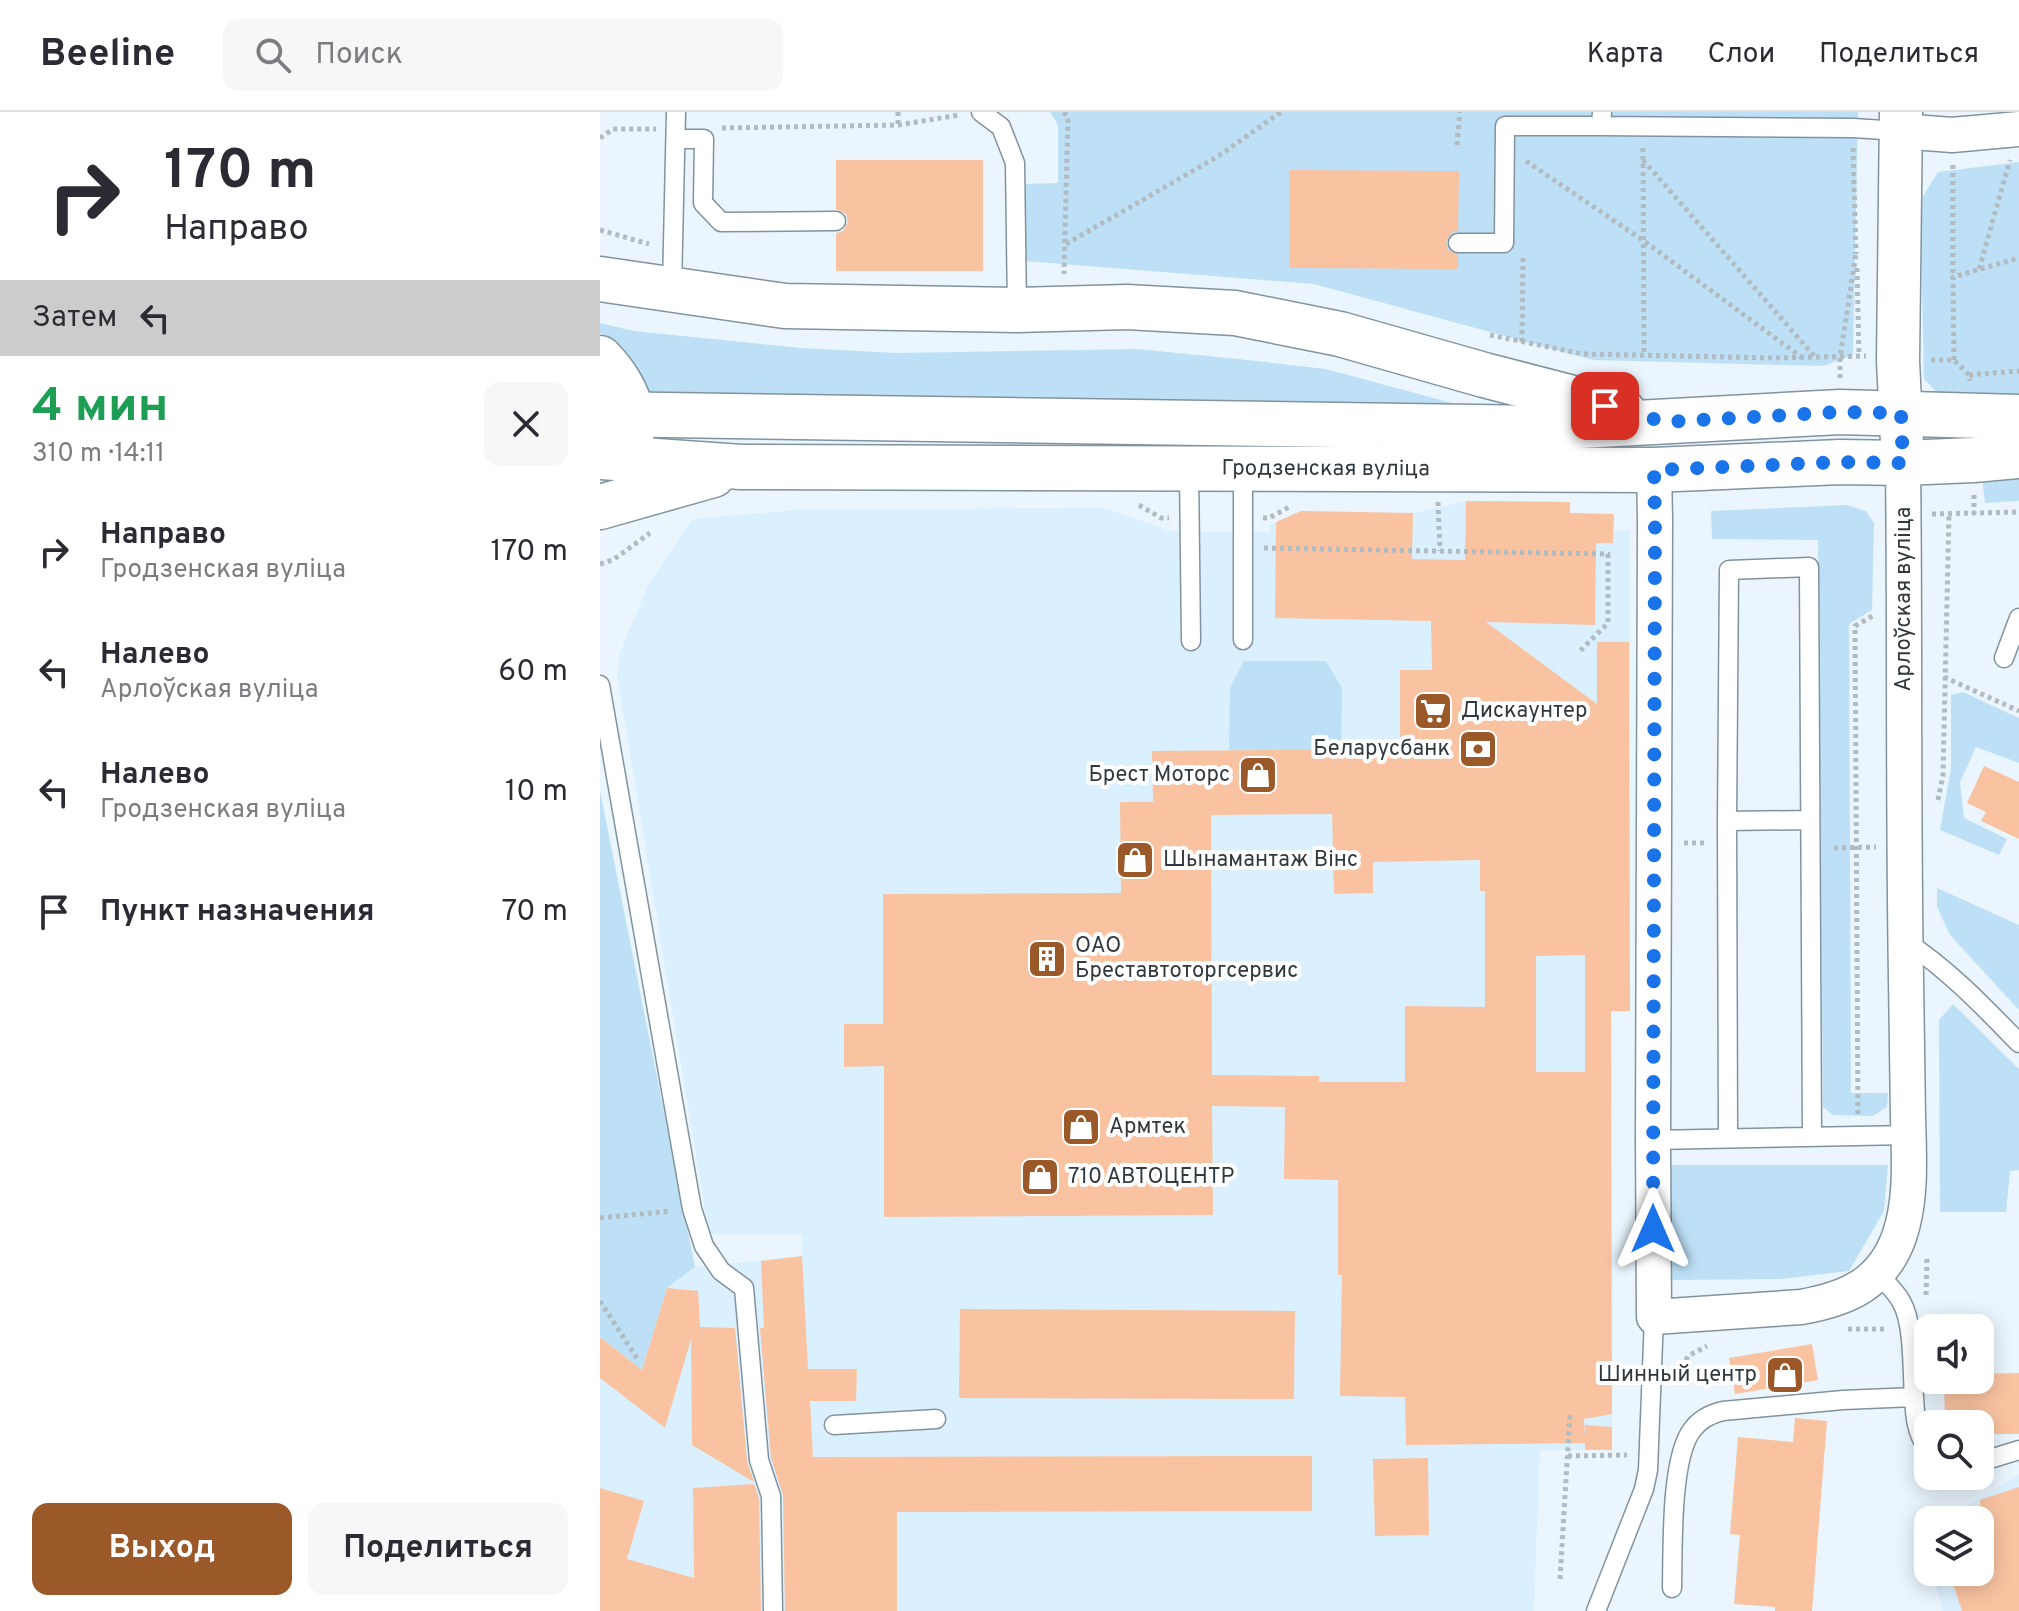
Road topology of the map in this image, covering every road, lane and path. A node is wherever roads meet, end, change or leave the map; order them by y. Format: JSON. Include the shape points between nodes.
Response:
{"nodes":[{"id":1,"x":898,"y":112,"type":"edge"},
{"id":2,"x":981,"y":112,"type":"edge"},
{"id":3,"x":1064,"y":112,"type":"edge"},
{"id":4,"x":1281,"y":112,"type":"edge"},
{"id":5,"x":1460,"y":112,"type":"edge"},
{"id":6,"x":960,"y":115,"type":"dead end"},
{"id":7,"x":1601,"y":119,"type":"edge"},
{"id":8,"x":1901,"y":122,"type":"edge"},
{"id":9,"x":898,"y":125,"type":"junction"},
{"id":10,"x":676,"y":126,"type":"edge"},
{"id":11,"x":1643,"y":126,"type":"junction"},
{"id":12,"x":1853,"y":128,"type":"junction"},
{"id":13,"x":1952,"y":135,"type":"junction"},
{"id":14,"x":600,"y":138,"type":"edge"},
{"id":15,"x":2016,"y":141,"type":"edge"},
{"id":16,"x":1457,"y":145,"type":"dead end"},
{"id":17,"x":1525,"y":160,"type":"dead end"},
{"id":18,"x":1643,"y":160,"type":"junction"},
{"id":19,"x":836,"y":221,"type":"dead end"},
{"id":20,"x":1644,"y":241,"type":"junction"},
{"id":21,"x":1458,"y":243,"type":"dead end"},
{"id":22,"x":1066,"y":244,"type":"junction"},
{"id":23,"x":1856,"y":254,"type":"junction"},
{"id":24,"x":2019,"y":258,"type":"edge"},
{"id":25,"x":1979,"y":269,"type":"junction"},
{"id":26,"x":1953,"y":277,"type":"junction"},
{"id":27,"x":600,"y":279,"type":"edge"},
{"id":28,"x":1064,"y":279,"type":"dead end"},
{"id":29,"x":672,"y":288,"type":"junction"},
{"id":30,"x":1017,"y":310,"type":"junction"},
{"id":31,"x":1644,"y":355,"type":"dead end"},
{"id":32,"x":1859,"y":355,"type":"dead end"},
{"id":33,"x":1802,"y":357,"type":"dead end"},
{"id":34,"x":1816,"y":357,"type":"dead end"},
{"id":35,"x":1840,"y":357,"type":"dead end"},
{"id":36,"x":600,"y":358,"type":"edge"},
{"id":37,"x":1954,"y":360,"type":"dead end"},
{"id":38,"x":2019,"y":371,"type":"edge"},
{"id":39,"x":1969,"y":375,"type":"dead end"},
{"id":40,"x":1901,"y":413,"type":"junction"},
{"id":41,"x":616,"y":414,"type":"edge"},
{"id":42,"x":2019,"y":417,"type":"edge"},
{"id":43,"x":1665,"y":422,"type":"junction"},
{"id":44,"x":2019,"y":456,"type":"edge"},
{"id":45,"x":615,"y":458,"type":"edge"},
{"id":46,"x":1903,"y":463,"type":"junction"},
{"id":47,"x":741,"y":467,"type":"junction"},
{"id":48,"x":1189,"y":469,"type":"junction"},
{"id":49,"x":1243,"y":469,"type":"junction"},
{"id":50,"x":1654,"y":470,"type":"junction"},
{"id":51,"x":1438,"y":497,"type":"dead end"},
{"id":52,"x":600,"y":507,"type":"edge"},
{"id":53,"x":2019,"y":512,"type":"edge"},
{"id":54,"x":1949,"y":514,"type":"dead end"},
{"id":55,"x":1243,"y":547,"type":"junction"},
{"id":56,"x":1440,"y":551,"type":"junction"},
{"id":57,"x":1879,"y":612,"type":"dead end"},
{"id":58,"x":2019,"y":618,"type":"edge"},
{"id":59,"x":1243,"y":640,"type":"dead end"},
{"id":60,"x":1191,"y":641,"type":"dead end"},
{"id":61,"x":1579,"y":652,"type":"dead end"},
{"id":62,"x":2004,"y":658,"type":"dead end"},
{"id":63,"x":1944,"y":677,"type":"dead end"},
{"id":64,"x":600,"y":685,"type":"edge"},
{"id":65,"x":2019,"y":711,"type":"edge"},
{"id":66,"x":1810,"y":820,"type":"junction"},
{"id":67,"x":1727,"y":821,"type":"junction"},
{"id":68,"x":1905,"y":941,"type":"junction"},
{"id":69,"x":2019,"y":1043,"type":"edge"},
{"id":70,"x":1858,"y":1114,"type":"dead end"},
{"id":71,"x":1908,"y":1135,"type":"junction"},
{"id":72,"x":1812,"y":1136,"type":"junction"},
{"id":73,"x":1728,"y":1138,"type":"junction"},
{"id":74,"x":1653,"y":1140,"type":"junction"},
{"id":75,"x":692,"y":1209,"type":"junction"},
{"id":76,"x":600,"y":1218,"type":"edge"},
{"id":77,"x":1878,"y":1274,"type":"junction"},
{"id":78,"x":600,"y":1301,"type":"edge"},
{"id":79,"x":1654,"y":1317,"type":"junction"},
{"id":80,"x":638,"y":1360,"type":"dead end"},
{"id":81,"x":1914,"y":1397,"type":"junction"},
{"id":82,"x":1915,"y":1410,"type":"edge"},
{"id":83,"x":1570,"y":1413,"type":"dead end"},
{"id":84,"x":936,"y":1419,"type":"dead end"},
{"id":85,"x":834,"y":1425,"type":"dead end"},
{"id":86,"x":2019,"y":1450,"type":"edge"},
{"id":87,"x":1629,"y":1454,"type":"dead end"},
{"id":88,"x":1568,"y":1456,"type":"junction"},
{"id":89,"x":1994,"y":1458,"type":"edge"},
{"id":90,"x":1560,"y":1579,"type":"dead end"},
{"id":91,"x":1672,"y":1588,"type":"dead end"},
{"id":92,"x":773,"y":1611,"type":"edge"},
{"id":93,"x":1596,"y":1611,"type":"edge"}],
"edges":[{"from":1,"to":9,"type":"path"},
{"from":2,"to":30,"type":"lane","via":[[1001,127],[1015,163]]},
{"from":3,"to":22,"type":"path"},
{"from":4,"to":22,"type":"path","via":[[1217,157]]},
{"from":5,"to":16,"type":"path"},
{"from":6,"to":9,"type":"path"},
{"from":7,"to":11,"type":"lane"},
{"from":7,"to":21,"type":"lane","via":[[1505,126],[1504,243]]},
{"from":8,"to":12,"type":"lane"},
{"from":8,"to":13,"type":"street"},
{"from":8,"to":40,"type":"street","name":"Арлоўская вуліца"},
{"from":9,"to":10,"type":"path"},
{"from":10,"to":14,"type":"path","via":[[613,129]]},
{"from":10,"to":19,"type":"lane","via":[[704,139],[703,203],[721,222]]},
{"from":10,"to":29,"type":"lane"},
{"from":11,"to":12,"type":"lane"},
{"from":11,"to":18,"type":"path"},
{"from":12,"to":23,"type":"path"},
{"from":13,"to":15,"type":"street"},
{"from":13,"to":26,"type":"path"},
{"from":15,"to":25,"type":"path"},
{"from":17,"to":20,"type":"path"},
{"from":18,"to":20,"type":"path"},
{"from":18,"to":34,"type":"path"},
{"from":20,"to":31,"type":"path"},
{"from":20,"to":33,"type":"path"},
{"from":22,"to":28,"type":"path"},
{"from":23,"to":32,"type":"path"},
{"from":23,"to":35,"type":"path"},
{"from":24,"to":25,"type":"path"},
{"from":25,"to":26,"type":"path"},
{"from":26,"to":37,"type":"path"},
{"from":27,"to":29,"type":"main road","name":"Гродзенская вуліца"},
{"from":29,"to":30,"type":"main road","name":"Гродзенская вуліца","via":[[785,306]]},
{"from":30,"to":43,"type":"main road","name":"Гродзенская вуліца","via":[[1127,307],[1235,313],[1340,334]]},
{"from":36,"to":41,"type":"main road","name":"Гродзенская вуліца","via":[[622,389]]},
{"from":38,"to":39,"type":"path"},
{"from":40,"to":42,"type":"main road","name":"Гродзенская вуліца"},
{"from":40,"to":43,"type":"main road","name":"Гродзенская вуліца"},
{"from":40,"to":46,"type":"street","name":"Арлоўская вуліца"},
{"from":41,"to":43,"type":"main road","name":"Гродзенская вуліца","via":[[1542,428]]},
{"from":41,"to":45,"type":"main road","name":"Гродзенская вуліца"},
{"from":44,"to":46,"type":"main road","name":"Гродзенская вуліца"},
{"from":45,"to":47,"type":"main road","name":"Гродзенская вуліца"},
{"from":46,"to":50,"type":"main road","name":"Гродзенская вуліца"},
{"from":46,"to":68,"type":"street","name":"Арлоўская вуліца"},
{"from":47,"to":48,"type":"main road","name":"Гродзенская вуліца"},
{"from":47,"to":52,"type":"main road"},
{"from":48,"to":49,"type":"main road","name":"Гродзенская вуліца"},
{"from":48,"to":60,"type":"lane"},
{"from":49,"to":50,"type":"main road","name":"Гродзенская вуліца"},
{"from":49,"to":55,"type":"lane"},
{"from":50,"to":74,"type":"street"},
{"from":51,"to":56,"type":"path"},
{"from":53,"to":54,"type":"path"},
{"from":55,"to":56,"type":"path"},
{"from":55,"to":59,"type":"lane"},
{"from":56,"to":61,"type":"path","via":[[1608,554],[1608,623]]},
{"from":57,"to":70,"type":"path","via":[[1855,626]]},
{"from":58,"to":62,"type":"lane"},
{"from":63,"to":65,"type":"path"},
{"from":64,"to":75,"type":"lane"},
{"from":66,"to":67,"type":"lane"},
{"from":66,"to":67,"type":"lane","via":[[1809,567],[1729,570]]},
{"from":66,"to":72,"type":"lane"},
{"from":67,"to":73,"type":"lane"},
{"from":68,"to":69,"type":"lane","via":[[1932,958]]},
{"from":68,"to":71,"type":"street","name":"Арлоўская вуліца"},
{"from":71,"to":72,"type":"lane"},
{"from":71,"to":77,"type":"street","name":"Арлоўская вуліца","via":[[1904,1219]]},
{"from":72,"to":73,"type":"lane"},
{"from":73,"to":74,"type":"lane"},
{"from":74,"to":79,"type":"street"},
{"from":75,"to":76,"type":"path"},
{"from":75,"to":92,"type":"lane","via":[[704,1246],[721,1271],[744,1288],[759,1460],[771,1496]]},
{"from":77,"to":79,"type":"street","via":[[1825,1303]]},
{"from":77,"to":81,"type":"lane","via":[[1908,1318]]},
{"from":78,"to":80,"type":"path"},
{"from":79,"to":93,"type":"lane","via":[[1648,1470]]},
{"from":81,"to":82,"type":"lane"},
{"from":81,"to":91,"type":"lane","via":[[1723,1411],[1702,1419],[1691,1431],[1679,1463]]},
{"from":83,"to":88,"type":"path"},
{"from":84,"to":85,"type":"lane"},
{"from":86,"to":89,"type":"lane"},
{"from":87,"to":88,"type":"path"},
{"from":88,"to":90,"type":"path"}]}
